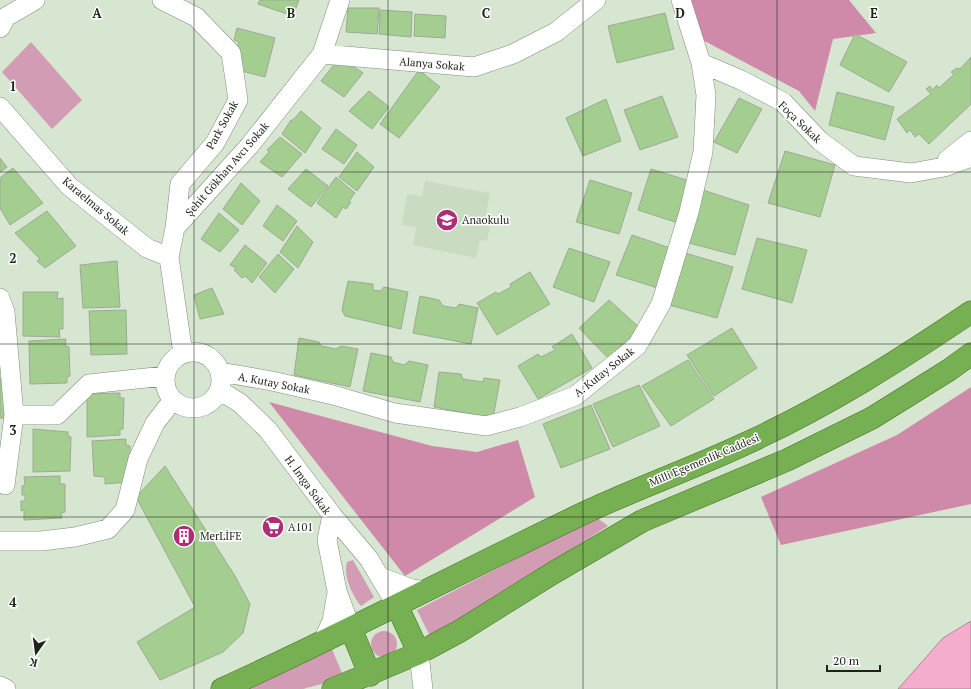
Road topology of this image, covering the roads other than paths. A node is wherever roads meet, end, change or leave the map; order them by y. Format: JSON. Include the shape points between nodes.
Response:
{"nodes":[{"id":1,"x":35,"y":0,"type":"edge"},
{"id":2,"x":162,"y":0,"type":"edge"},
{"id":3,"x":340,"y":0,"type":"edge"},
{"id":4,"x":596,"y":0,"type":"edge"},
{"id":5,"x":680,"y":0,"type":"edge"},
{"id":6,"x":0,"y":28,"type":"edge"},
{"id":7,"x":322,"y":54,"type":"junction"},
{"id":8,"x":701,"y":63,"type":"junction"},
{"id":9,"x":0,"y":107,"type":"edge"},
{"id":10,"x":971,"y":141,"type":"edge"},
{"id":11,"x":971,"y":157,"type":"edge"},
{"id":12,"x":937,"y":168,"type":"junction"},
{"id":13,"x":175,"y":228,"type":"junction"},
{"id":14,"x":168,"y":257,"type":"junction"},
{"id":15,"x":0,"y":298,"type":"edge"},
{"id":16,"x":971,"y":312,"type":"edge"},
{"id":17,"x":183,"y":354,"type":"junction"},
{"id":18,"x":971,"y":354,"type":"edge"},
{"id":19,"x":165,"y":376,"type":"junction"},
{"id":20,"x":219,"y":381,"type":"junction"},
{"id":21,"x":173,"y":400,"type":"junction"},
{"id":22,"x":14,"y":416,"type":"junction"},
{"id":23,"x":5,"y":485,"type":"dead end"},
{"id":24,"x":332,"y":515,"type":"junction"},
{"id":25,"x":0,"y":541,"type":"edge"},
{"id":26,"x":380,"y":577,"type":"junction"},
{"id":27,"x":427,"y":591,"type":"junction"},
{"id":28,"x":337,"y":592,"type":"junction"},
{"id":29,"x":397,"y":606,"type":"junction"},
{"id":30,"x":351,"y":628,"type":"junction"},
{"id":31,"x":322,"y":642,"type":"junction"},
{"id":32,"x":419,"y":653,"type":"junction"},
{"id":33,"x":370,"y":675,"type":"junction"},
{"id":34,"x":0,"y":686,"type":"edge"},
{"id":35,"x":6,"y":689,"type":"edge"},
{"id":36,"x":222,"y":689,"type":"edge"},
{"id":37,"x":333,"y":689,"type":"edge"},
{"id":38,"x":423,"y":689,"type":"edge"}],
"edges":[{"from":1,"to":6,"type":"street","via":[[6,17]]},
{"from":2,"to":13,"type":"street","name":"Park Sokak","via":[[196,17],[231,53],[238,100],[215,143],[180,184]]},
{"from":3,"to":7,"type":"street","name":"Şehit Gökhan Avcı Sokak"},
{"from":4,"to":7,"type":"street","name":"Alanya Sokak","via":[[556,32],[513,54],[474,67]]},
{"from":5,"to":8,"type":"street","name":"A. Kutay Sokak"},
{"from":7,"to":13,"type":"street","name":"Şehit Gökhan Avcı Sokak","via":[[250,145]]},
{"from":8,"to":12,"type":"street","name":"Foça Sokak","via":[[783,102],[820,142],[854,166],[911,172]]},
{"from":8,"to":20,"type":"street","name":"A. Kutay Sokak","via":[[706,95],[703,152],[689,212],[661,304],[636,346],[575,396],[520,417],[486,426],[395,413],[272,381]]},
{"from":9,"to":14,"type":"street","name":"Karaelmas Sokak","via":[[69,186],[147,248]]},
{"from":10,"to":12,"type":"street"},
{"from":11,"to":12,"type":"street","name":"Foça Sokak"},
{"from":13,"to":14,"type":"street","name":"Şehit Gökhan Avcı Sokak"},
{"from":14,"to":17,"type":"street","name":"Şehit Gökhan Avcı Sokak"},
{"from":15,"to":22,"type":"street","via":[[5,312]]},
{"from":16,"to":27,"type":"highway","name":"Milli Egemenlik Caddesi","via":[[908,355],[749,442],[584,513]]},
{"from":17,"to":19,"type":"street","via":[[169,366]]},
{"from":17,"to":20,"type":"street","name":"H. İmga Sokak","via":[[201,353],[209,358],[216,364]]},
{"from":18,"to":32,"type":"highway","via":[[872,418],[787,460],[642,520],[460,631]]},
{"from":19,"to":21,"type":"street","via":[[168,392]]},
{"from":19,"to":22,"type":"street","via":[[89,384],[57,415]]},
{"from":20,"to":21,"type":"street","via":[[214,398],[199,408],[189,408]]},
{"from":20,"to":24,"type":"street","name":"H. İmga Sokak","via":[[268,430]]},
{"from":21,"to":25,"type":"street","via":[[154,423],[138,459],[125,510],[108,529],[68,538]]},
{"from":22,"to":23,"type":"street"},
{"from":24,"to":26,"type":"street","via":[[357,544]]},
{"from":24,"to":28,"type":"street","name":"H. İmga Sokak","via":[[327,540]]},
{"from":26,"to":27,"type":"street","via":[[412,589]]},
{"from":26,"to":29,"type":"street"},
{"from":27,"to":29,"type":"highway","name":"Milli Egemenlik Caddesi"},
{"from":28,"to":30,"type":"street","name":"H. İmga Sokak"},
{"from":28,"to":31,"type":"street","via":[[332,621]]},
{"from":29,"to":30,"type":"highway","name":"Milli Egemenlik Caddesi"},
{"from":29,"to":32,"type":"highway"},
{"from":30,"to":31,"type":"highway"},
{"from":30,"to":33,"type":"highway"},
{"from":31,"to":36,"type":"highway"},
{"from":32,"to":33,"type":"highway"},
{"from":32,"to":38,"type":"street"},
{"from":33,"to":37,"type":"highway"},
{"from":34,"to":35,"type":"street"}]}
